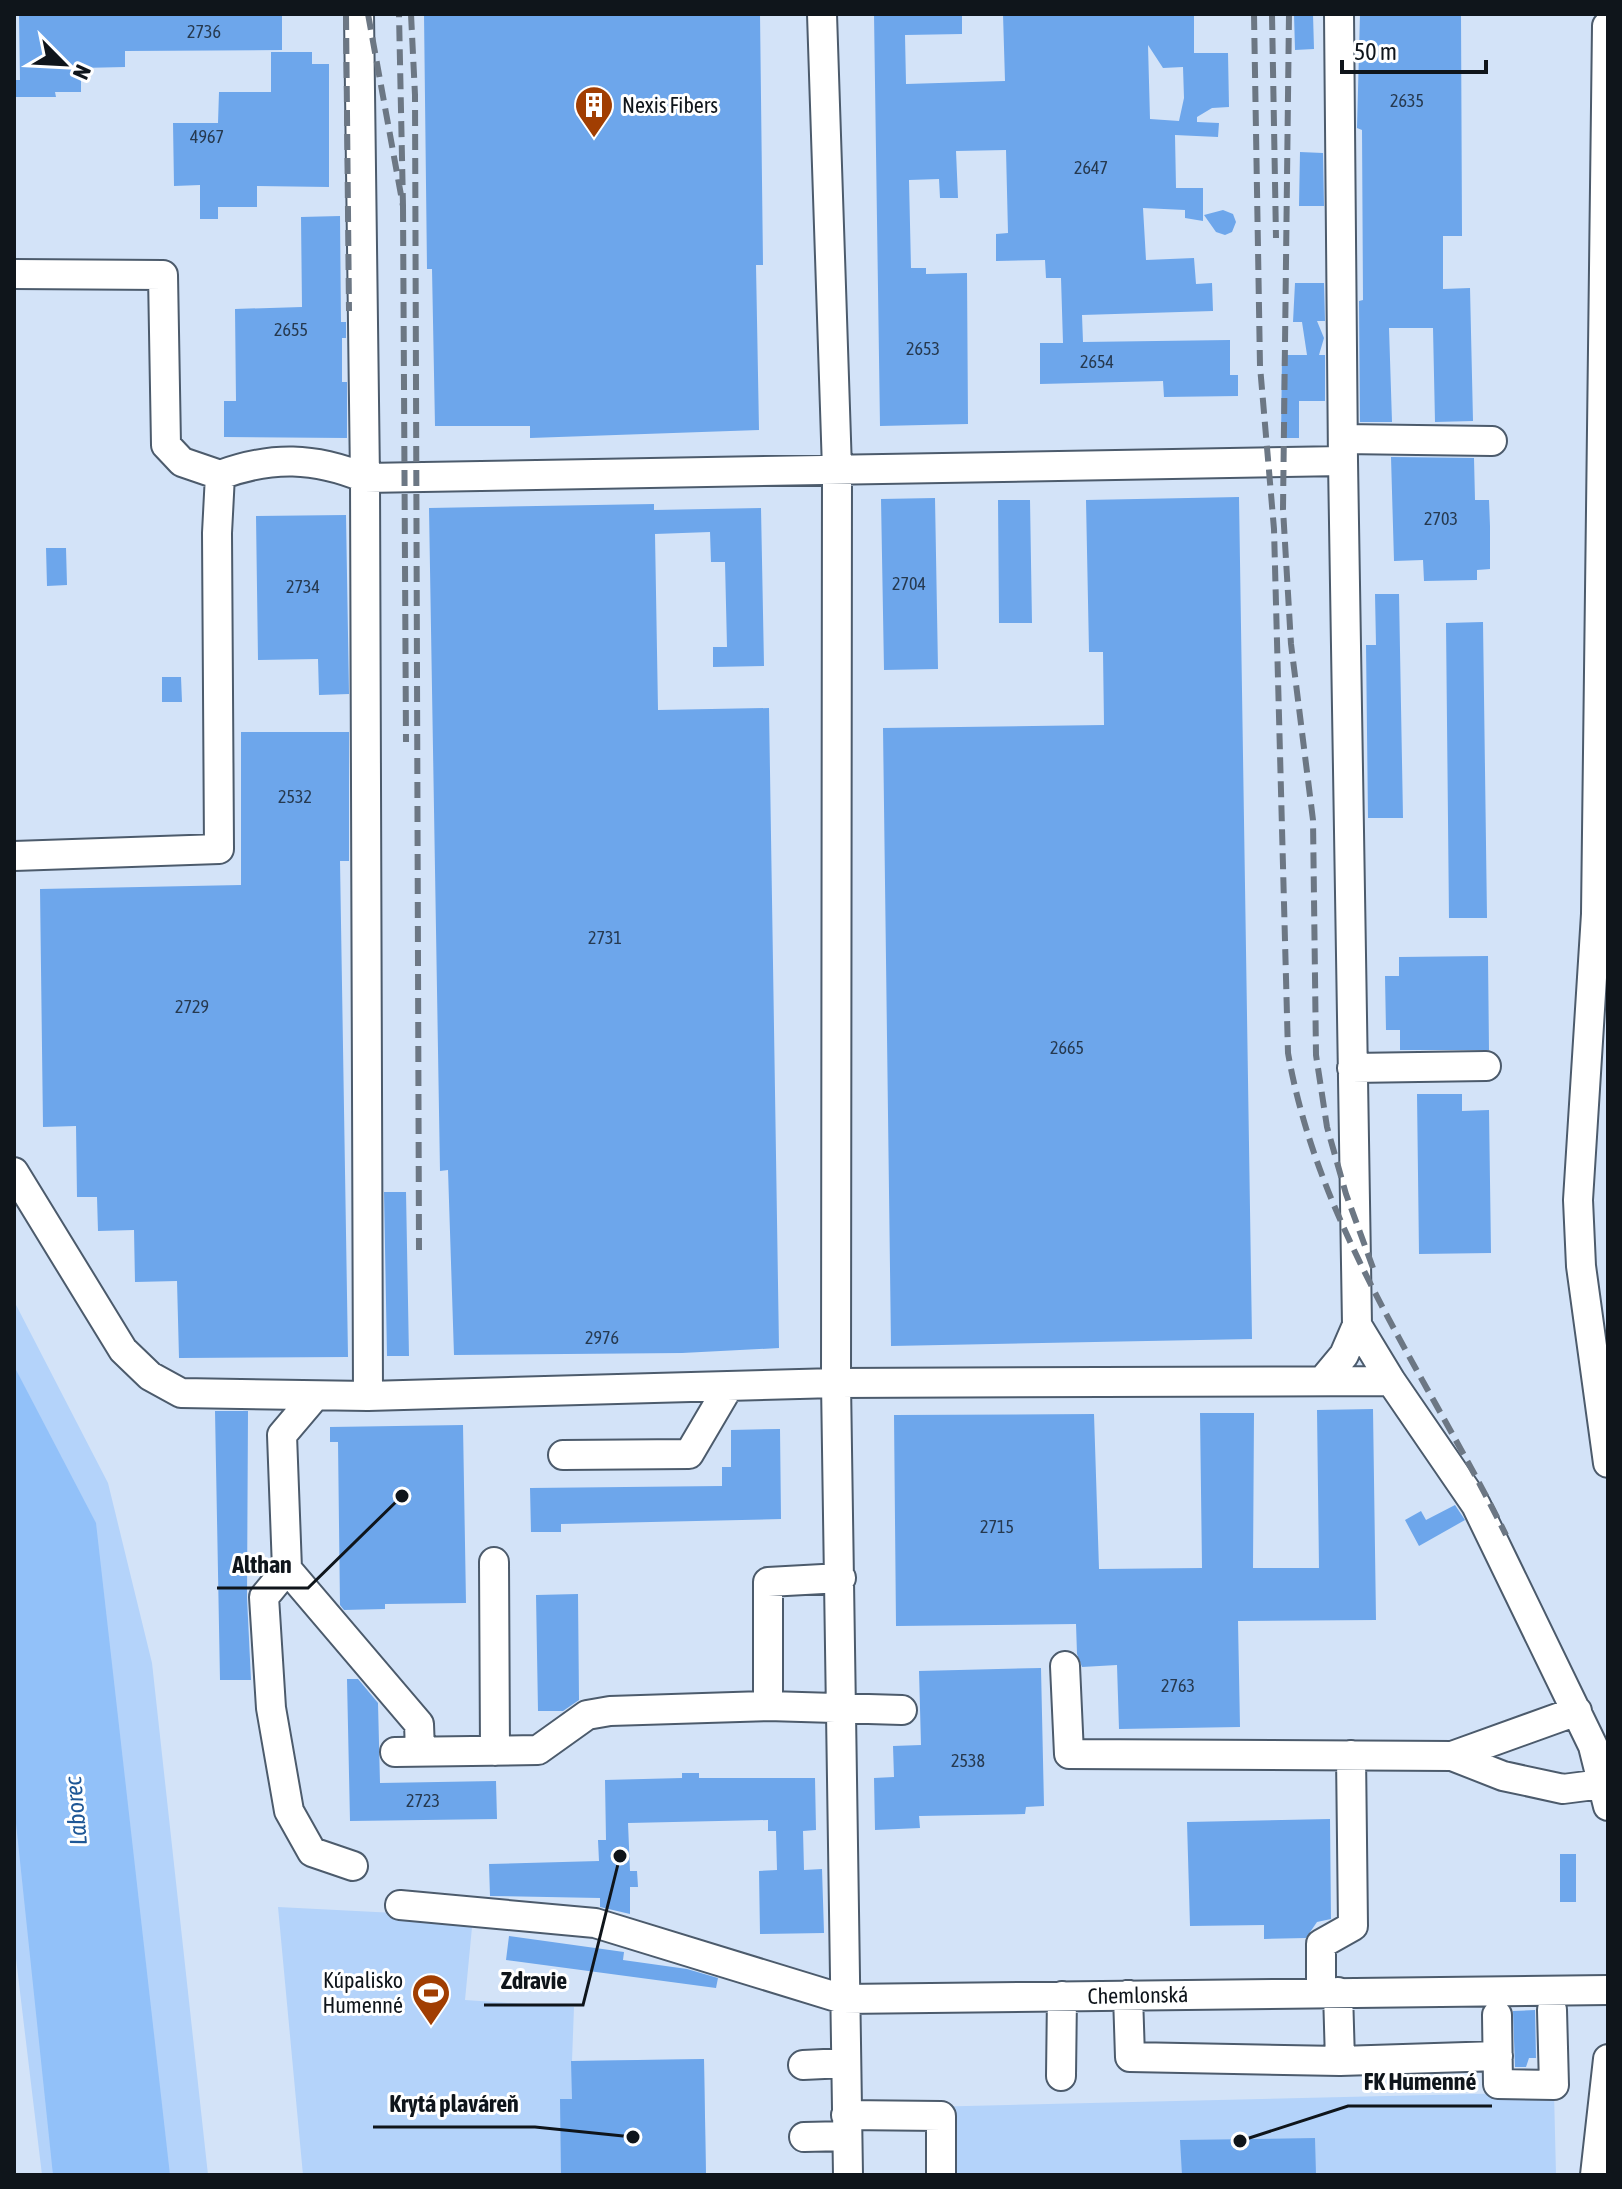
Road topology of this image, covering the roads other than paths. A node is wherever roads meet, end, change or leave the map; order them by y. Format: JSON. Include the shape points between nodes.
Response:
{"nodes":[{"id":1,"x":359,"y":14,"type":"edge"},
{"id":2,"x":822,"y":14,"type":"edge"},
{"id":3,"x":1339,"y":14,"type":"edge"},
{"id":4,"x":1607,"y":26,"type":"edge"},
{"id":5,"x":14,"y":274,"type":"edge"},
{"id":6,"x":1492,"y":441,"type":"dead end"},
{"id":7,"x":1343,"y":450,"type":"junction"},
{"id":8,"x":837,"y":469,"type":"junction"},
{"id":9,"x":220,"y":475,"type":"junction"},
{"id":10,"x":365,"y":478,"type":"junction"},
{"id":11,"x":14,"y":856,"type":"edge"},
{"id":12,"x":1486,"y":1066,"type":"dead end"},
{"id":13,"x":1352,"y":1068,"type":"junction"},
{"id":14,"x":14,"y":1172,"type":"edge"},
{"id":15,"x":1357,"y":1325,"type":"junction"},
{"id":16,"x":1324,"y":1379,"type":"junction"},
{"id":17,"x":1391,"y":1381,"type":"junction"},
{"id":18,"x":836,"y":1383,"type":"junction"},
{"id":19,"x":729,"y":1386,"type":"junction"},
{"id":20,"x":315,"y":1396,"type":"junction"},
{"id":21,"x":368,"y":1396,"type":"junction"},
{"id":22,"x":563,"y":1455,"type":"dead end"},
{"id":23,"x":1608,"y":1463,"type":"edge"},
{"id":24,"x":494,"y":1562,"type":"dead end"},
{"id":25,"x":287,"y":1569,"type":"junction"},
{"id":26,"x":841,"y":1578,"type":"junction"},
{"id":27,"x":1065,"y":1666,"type":"dead end"},
{"id":28,"x":768,"y":1706,"type":"junction"},
{"id":29,"x":840,"y":1709,"type":"junction"},
{"id":30,"x":902,"y":1710,"type":"dead end"},
{"id":31,"x":1577,"y":1711,"type":"junction"},
{"id":32,"x":495,"y":1751,"type":"junction"},
{"id":33,"x":1351,"y":1755,"type":"junction"},
{"id":34,"x":1452,"y":1756,"type":"junction"},
{"id":35,"x":1605,"y":1795,"type":"edge"},
{"id":36,"x":353,"y":1866,"type":"dead end"},
{"id":37,"x":400,"y":1905,"type":"dead end"},
{"id":38,"x":1608,"y":1990,"type":"edge"},
{"id":39,"x":1330,"y":1992,"type":"junction"},
{"id":40,"x":1128,"y":1995,"type":"junction"},
{"id":41,"x":1062,"y":1996,"type":"junction"},
{"id":42,"x":843,"y":1999,"type":"junction"},
{"id":43,"x":1552,"y":2010,"type":"dead end"},
{"id":44,"x":1497,"y":2015,"type":"dead end"},
{"id":45,"x":1498,"y":2056,"type":"junction"},
{"id":46,"x":1608,"y":2059,"type":"edge"},
{"id":47,"x":1340,"y":2061,"type":"junction"},
{"id":48,"x":845,"y":2063,"type":"junction"},
{"id":49,"x":803,"y":2065,"type":"dead end"},
{"id":50,"x":1061,"y":2076,"type":"dead end"},
{"id":51,"x":846,"y":2125,"type":"junction"},
{"id":52,"x":804,"y":2137,"type":"dead end"},
{"id":53,"x":848,"y":2175,"type":"edge"},
{"id":54,"x":941,"y":2175,"type":"edge"},
{"id":55,"x":1595,"y":2175,"type":"edge"}],
"edges":[{"from":1,"to":10,"type":"street"},
{"from":2,"to":8,"type":"street"},
{"from":3,"to":7,"type":"street"},
{"from":4,"to":23,"type":"street","via":[[1596,914],[1578,1213]]},
{"from":5,"to":9,"type":"street","via":[[163,275],[166,445],[182,462]]},
{"from":6,"to":7,"type":"street"},
{"from":7,"to":8,"type":"street"},
{"from":7,"to":13,"type":"street"},
{"from":8,"to":10,"type":"street"},
{"from":8,"to":18,"type":"street"},
{"from":9,"to":10,"type":"street","via":[[255,462],[290,461],[339,467]]},
{"from":9,"to":11,"type":"street","via":[[219,849]]},
{"from":10,"to":21,"type":"street"},
{"from":12,"to":13,"type":"street"},
{"from":13,"to":15,"type":"street"},
{"from":14,"to":20,"type":"street","via":[[123,1350],[150,1376],[181,1393]]},
{"from":15,"to":16,"type":"street","via":[[1344,1355]]},
{"from":15,"to":17,"type":"street"},
{"from":16,"to":17,"type":"street"},
{"from":16,"to":18,"type":"street"},
{"from":17,"to":31,"type":"street","via":[[1476,1505]]},
{"from":18,"to":19,"type":"street"},
{"from":18,"to":26,"type":"street"},
{"from":19,"to":21,"type":"street"},
{"from":19,"to":22,"type":"street","via":[[689,1454]]},
{"from":20,"to":21,"type":"street"},
{"from":20,"to":25,"type":"street","via":[[282,1435]]},
{"from":24,"to":32,"type":"street"},
{"from":25,"to":32,"type":"street","via":[[419,1724],[408,1752]]},
{"from":25,"to":36,"type":"street","via":[[264,1597],[271,1708],[289,1811],[312,1852]]},
{"from":26,"to":28,"type":"street","via":[[768,1582]]},
{"from":26,"to":29,"type":"street"},
{"from":27,"to":33,"type":"street","via":[[1069,1754]]},
{"from":28,"to":29,"type":"street"},
{"from":28,"to":32,"type":"street","via":[[610,1711],[587,1715],[538,1750]]},
{"from":29,"to":30,"type":"street"},
{"from":29,"to":42,"type":"street"},
{"from":31,"to":34,"type":"street"},
{"from":31,"to":35,"type":"street","via":[[1593,1746]]},
{"from":33,"to":34,"type":"street"},
{"from":33,"to":39,"type":"street","via":[[1353,1926],[1321,1944]]},
{"from":34,"to":35,"type":"street","via":[[1503,1776]]},
{"from":37,"to":42,"type":"street","name":"Chemlonská","via":[[595,1923]]},
{"from":38,"to":39,"type":"street","name":"Chemlonská"},
{"from":39,"to":40,"type":"street","name":"Chemlonská"},
{"from":39,"to":47,"type":"street"},
{"from":40,"to":41,"type":"street","name":"Chemlonská"},
{"from":40,"to":47,"type":"street","via":[[1130,2057]]},
{"from":41,"to":42,"type":"street","name":"Chemlonská"},
{"from":41,"to":50,"type":"street"},
{"from":42,"to":48,"type":"street"},
{"from":43,"to":45,"type":"street","via":[[1554,2085],[1498,2084]]},
{"from":44,"to":45,"type":"street"},
{"from":45,"to":47,"type":"street"},
{"from":46,"to":55,"type":"street"},
{"from":48,"to":49,"type":"street"},
{"from":48,"to":51,"type":"street"},
{"from":51,"to":52,"type":"street"},
{"from":51,"to":53,"type":"street"},
{"from":51,"to":54,"type":"street","via":[[941,2116]]}]}
